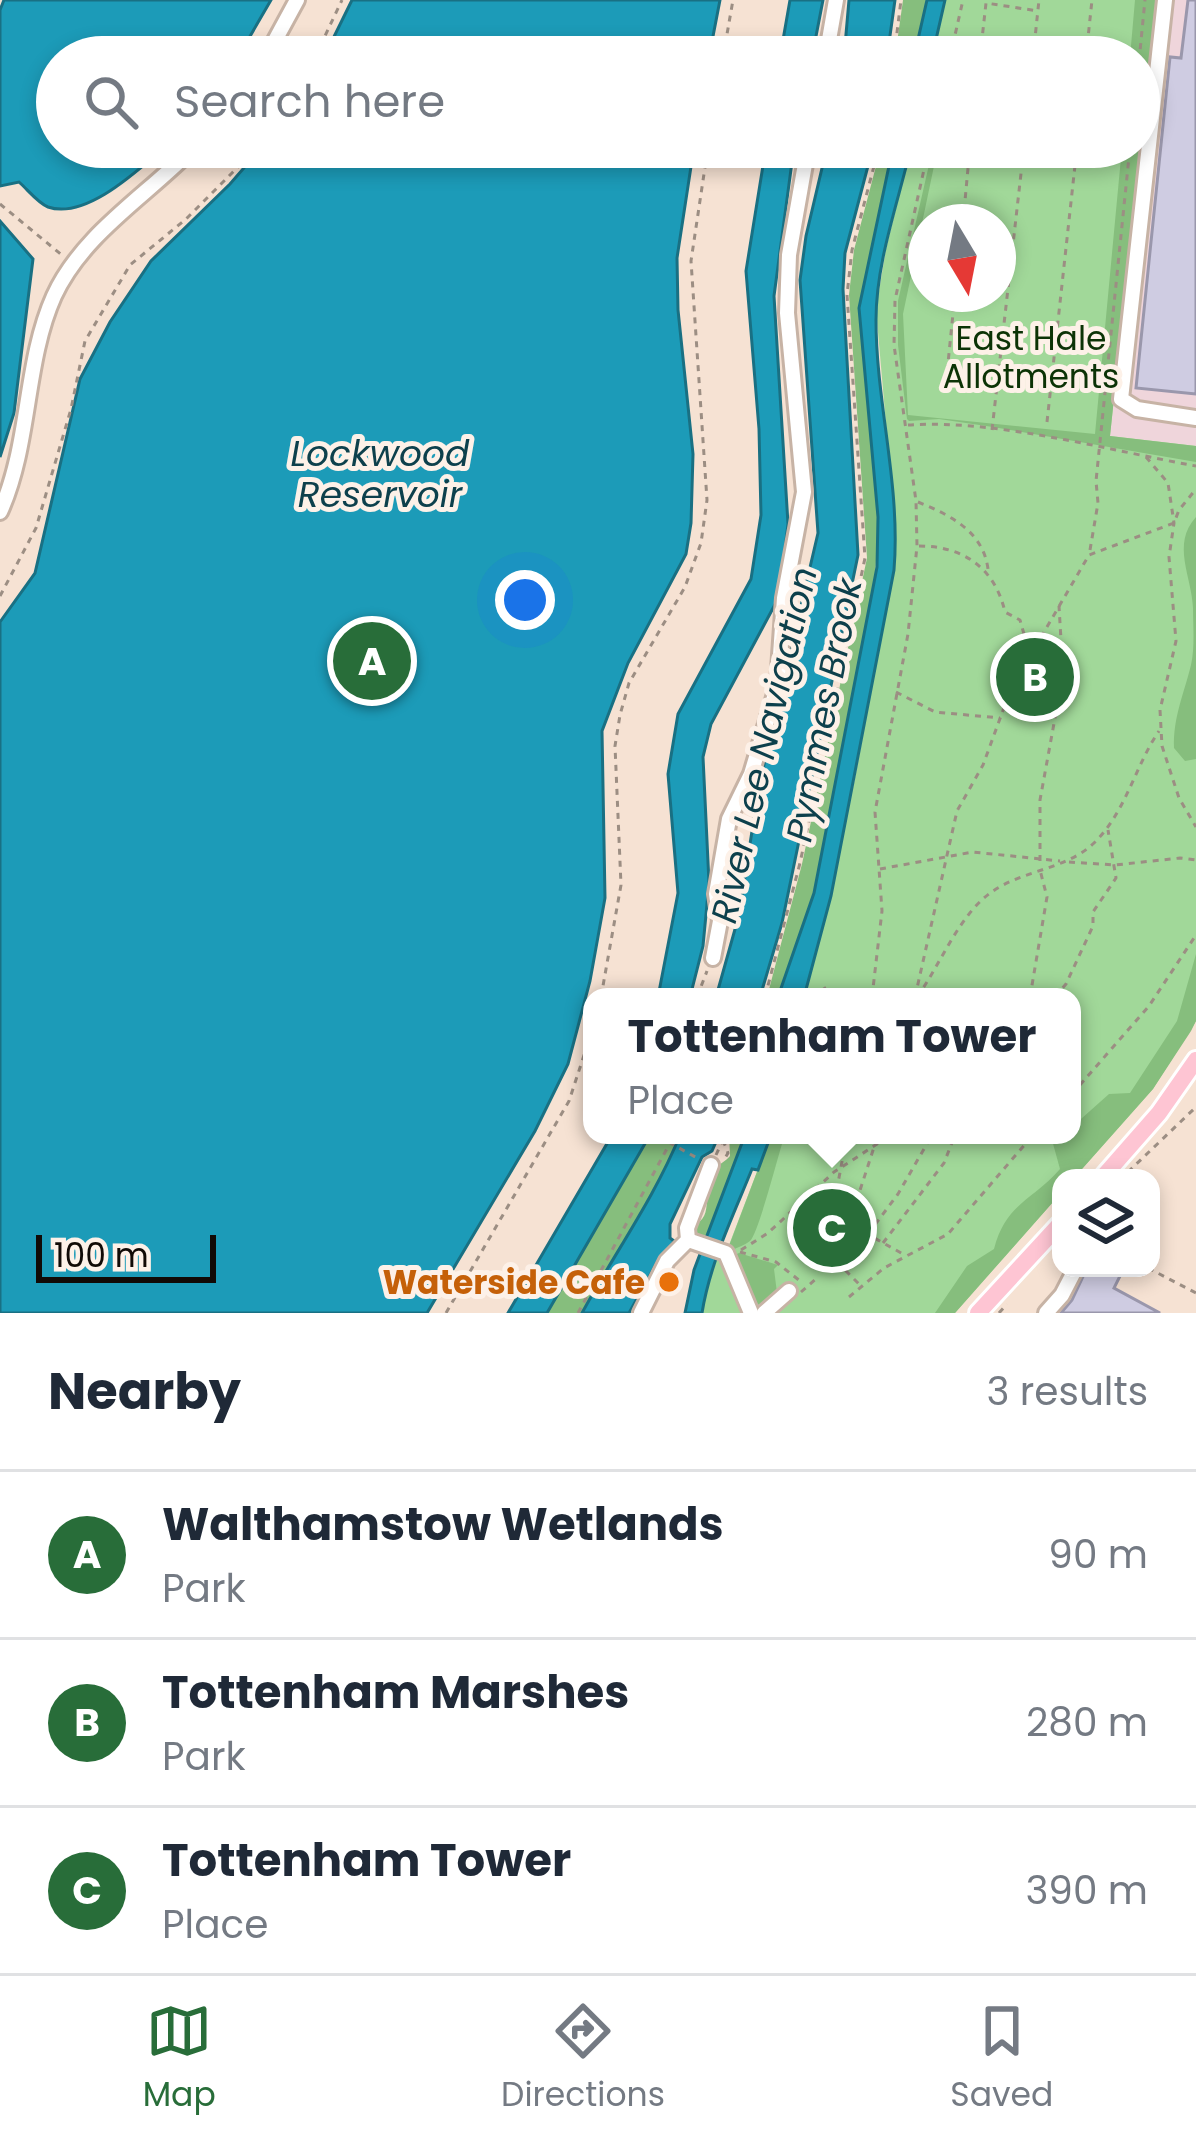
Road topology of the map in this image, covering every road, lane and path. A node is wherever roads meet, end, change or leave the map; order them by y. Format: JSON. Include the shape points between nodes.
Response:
{"nodes":[{"id":1,"x":297,"y":0,"type":"edge"},
{"id":2,"x":342,"y":0,"type":"edge"},
{"id":3,"x":733,"y":0,"type":"edge"},
{"id":4,"x":836,"y":0,"type":"edge"},
{"id":5,"x":901,"y":0,"type":"edge"},
{"id":6,"x":963,"y":0,"type":"edge"},
{"id":7,"x":1039,"y":0,"type":"edge"},
{"id":8,"x":1093,"y":0,"type":"edge"},
{"id":9,"x":1145,"y":0,"type":"edge"},
{"id":10,"x":1166,"y":0,"type":"edge"},
{"id":11,"x":1038,"y":11,"type":"junction"},
{"id":12,"x":277,"y":36,"type":"edge"},
{"id":13,"x":325,"y":36,"type":"edge"},
{"id":14,"x":727,"y":36,"type":"edge"},
{"id":15,"x":830,"y":36,"type":"edge"},
{"id":16,"x":897,"y":36,"type":"edge"},
{"id":17,"x":955,"y":36,"type":"edge"},
{"id":18,"x":982,"y":36,"type":"edge"},
{"id":19,"x":1035,"y":36,"type":"edge"},
{"id":20,"x":1089,"y":36,"type":"edge"},
{"id":21,"x":1141,"y":36,"type":"edge"},
{"id":22,"x":1160,"y":52,"type":"edge"},
{"id":23,"x":170,"y":168,"type":"edge"},
{"id":24,"x":237,"y":168,"type":"edge"},
{"id":25,"x":705,"y":168,"type":"edge"},
{"id":26,"x":804,"y":168,"type":"edge"},
{"id":27,"x":873,"y":168,"type":"edge"},
{"id":28,"x":924,"y":168,"type":"edge"},
{"id":29,"x":968,"y":168,"type":"edge"},
{"id":30,"x":1022,"y":168,"type":"edge"},
{"id":31,"x":1075,"y":168,"type":"edge"},
{"id":32,"x":1128,"y":168,"type":"edge"},
{"id":33,"x":1147,"y":168,"type":"edge"},
{"id":34,"x":0,"y":204,"type":"edge"},
{"id":35,"x":965,"y":204,"type":"edge"},
{"id":36,"x":73,"y":265,"type":"junction"},
{"id":37,"x":953,"y":312,"type":"edge"},
{"id":38,"x":946,"y":383,"type":"dead end"},
{"id":39,"x":1196,"y":418,"type":"edge"},
{"id":40,"x":1047,"y":422,"type":"dead end"},
{"id":41,"x":905,"y":424,"type":"junction"},
{"id":42,"x":920,"y":424,"type":"junction"},
{"id":43,"x":992,"y":430,"type":"junction"},
{"id":44,"x":907,"y":436,"type":"junction"},
{"id":45,"x":1100,"y":449,"type":"junction"},
{"id":46,"x":1146,"y":457,"type":"junction"},
{"id":47,"x":1196,"y":466,"type":"edge"},
{"id":48,"x":1196,"y":488,"type":"edge"},
{"id":49,"x":916,"y":502,"type":"junction"},
{"id":50,"x":0,"y":512,"type":"edge"},
{"id":51,"x":1174,"y":523,"type":"junction"},
{"id":52,"x":917,"y":546,"type":"junction"},
{"id":53,"x":1089,"y":555,"type":"junction"},
{"id":54,"x":988,"y":571,"type":"junction"},
{"id":55,"x":0,"y":596,"type":"edge"},
{"id":56,"x":1058,"y":604,"type":"junction"},
{"id":57,"x":1030,"y":656,"type":"junction"},
{"id":58,"x":896,"y":692,"type":"junction"},
{"id":59,"x":1001,"y":718,"type":"junction"},
{"id":60,"x":1160,"y":729,"type":"junction"},
{"id":61,"x":1196,"y":827,"type":"edge"},
{"id":62,"x":1107,"y":829,"type":"junction"},
{"id":63,"x":946,"y":857,"type":"junction"},
{"id":64,"x":1196,"y":860,"type":"edge"},
{"id":65,"x":1063,"y":862,"type":"junction"},
{"id":66,"x":1040,"y":865,"type":"junction"},
{"id":67,"x":1115,"y":865,"type":"junction"},
{"id":68,"x":878,"y":869,"type":"junction"},
{"id":69,"x":1196,"y":935,"type":"edge"},
{"id":70,"x":713,"y":958,"type":"joint"},
{"id":71,"x":603,"y":988,"type":"edge"},
{"id":72,"x":701,"y":988,"type":"edge"},
{"id":73,"x":767,"y":988,"type":"edge"},
{"id":74,"x":873,"y":988,"type":"edge"},
{"id":75,"x":918,"y":988,"type":"edge"},
{"id":76,"x":922,"y":988,"type":"edge"},
{"id":77,"x":1032,"y":988,"type":"edge"},
{"id":78,"x":1063,"y":988,"type":"edge"},
{"id":79,"x":583,"y":1058,"type":"edge"},
{"id":80,"x":1196,"y":1060,"type":"edge"},
{"id":81,"x":1081,"y":1084,"type":"edge"},
{"id":82,"x":1196,"y":1107,"type":"edge"},
{"id":83,"x":673,"y":1144,"type":"joint"},
{"id":84,"x":721,"y":1144,"type":"edge"},
{"id":85,"x":725,"y":1144,"type":"edge"},
{"id":86,"x":845,"y":1144,"type":"edge"},
{"id":87,"x":873,"y":1144,"type":"edge"},
{"id":88,"x":874,"y":1144,"type":"edge"},
{"id":89,"x":927,"y":1144,"type":"edge"},
{"id":90,"x":951,"y":1144,"type":"edge"},
{"id":91,"x":1025,"y":1144,"type":"edge"},
{"id":92,"x":719,"y":1149,"type":"dead end"},
{"id":93,"x":710,"y":1163,"type":"junction"},
{"id":94,"x":841,"y":1166,"type":"junction"},
{"id":95,"x":1110,"y":1169,"type":"edge"},
{"id":96,"x":1131,"y":1169,"type":"edge"},
{"id":97,"x":831,"y":1214,"type":"junction"},
{"id":98,"x":849,"y":1224,"type":"junction"},
{"id":99,"x":1052,"y":1233,"type":"edge"},
{"id":100,"x":868,"y":1234,"type":"junction"},
{"id":101,"x":827,"y":1238,"type":"junction"},
{"id":102,"x":695,"y":1242,"type":"junction"},
{"id":103,"x":883,"y":1243,"type":"junction"},
{"id":104,"x":729,"y":1253,"type":"junction"},
{"id":105,"x":906,"y":1256,"type":"junction"},
{"id":106,"x":836,"y":1261,"type":"junction"},
{"id":107,"x":812,"y":1265,"type":"dead end"},
{"id":108,"x":826,"y":1268,"type":"dead end"},
{"id":109,"x":1160,"y":1274,"type":"edge"},
{"id":110,"x":818,"y":1277,"type":"dead end"},
{"id":111,"x":1071,"y":1277,"type":"edge"},
{"id":112,"x":860,"y":1286,"type":"junction"},
{"id":113,"x":796,"y":1289,"type":"junction"},
{"id":114,"x":1196,"y":1293,"type":"edge"},
{"id":115,"x":849,"y":1297,"type":"dead end"},
{"id":116,"x":446,"y":1313,"type":"edge"},
{"id":117,"x":578,"y":1313,"type":"edge"},
{"id":118,"x":640,"y":1313,"type":"edge"},
{"id":119,"x":751,"y":1313,"type":"edge"},
{"id":120,"x":764,"y":1313,"type":"edge"},
{"id":121,"x":978,"y":1313,"type":"edge"},
{"id":122,"x":1046,"y":1313,"type":"edge"}],
"edges":[{"from":1,"to":12,"type":"lane"},
{"from":2,"to":13,"type":"path"},
{"from":3,"to":14,"type":"path"},
{"from":4,"to":15,"type":"lane"},
{"from":5,"to":16,"type":"path"},
{"from":6,"to":17,"type":"path"},
{"from":7,"to":11,"type":"path"},
{"from":8,"to":20,"type":"path"},
{"from":9,"to":21,"type":"path"},
{"from":10,"to":22,"type":"lane"},
{"from":11,"to":18,"type":"path","via":[[986,3]]},
{"from":11,"to":19,"type":"path"},
{"from":23,"to":36,"type":"lane"},
{"from":24,"to":55,"type":"path","via":[[130,266],[86,341],[36,528]]},
{"from":25,"to":71,"type":"path","via":[[691,261],[707,500],[685,587],[629,683],[620,715],[621,885]]},
{"from":26,"to":70,"type":"lane","via":[[787,314],[804,492],[778,684],[729,819]]},
{"from":27,"to":73,"type":"path","via":[[847,295],[865,558]]},
{"from":28,"to":41,"type":"path","via":[[895,300]]},
{"from":29,"to":35,"type":"path"},
{"from":30,"to":43,"type":"path"},
{"from":31,"to":40,"type":"path"},
{"from":32,"to":45,"type":"path"},
{"from":33,"to":39,"type":"lane","via":[[1120,399]]},
{"from":34,"to":36,"type":"path"},
{"from":36,"to":50,"type":"lane","via":[[41,338],[24,439]]},
{"from":37,"to":38,"type":"path"},
{"from":41,"to":42,"type":"path"},
{"from":41,"to":44,"type":"path"},
{"from":42,"to":43,"type":"path"},
{"from":42,"to":44,"type":"path"},
{"from":43,"to":45,"type":"path"},
{"from":44,"to":49,"type":"path"},
{"from":45,"to":46,"type":"path"},
{"from":45,"to":53,"type":"path"},
{"from":46,"to":47,"type":"path"},
{"from":46,"to":51,"type":"path","via":[[1168,483]]},
{"from":48,"to":51,"type":"path"},
{"from":49,"to":52,"type":"path"},
{"from":49,"to":54,"type":"path","via":[[958,518],[986,554]]},
{"from":51,"to":53,"type":"path"},
{"from":51,"to":60,"type":"path","via":[[1176,641]]},
{"from":52,"to":54,"type":"path","via":[[942,546]]},
{"from":52,"to":58,"type":"path"},
{"from":53,"to":56,"type":"path"},
{"from":54,"to":57,"type":"path","via":[[1005,612],[1019,620]]},
{"from":56,"to":57,"type":"path"},
{"from":56,"to":66,"type":"path","via":[[1063,674],[1040,800]]},
{"from":57,"to":59,"type":"path"},
{"from":58,"to":59,"type":"path","via":[[935,712]]},
{"from":58,"to":68,"type":"path","via":[[875,812]]},
{"from":59,"to":63,"type":"path","via":[[956,811]]},
{"from":60,"to":61,"type":"path","via":[[1171,777]]},
{"from":60,"to":62,"type":"path"},
{"from":62,"to":65,"type":"path"},
{"from":62,"to":67,"type":"path"},
{"from":63,"to":66,"type":"path","via":[[988,852]]},
{"from":63,"to":68,"type":"path"},
{"from":63,"to":75,"type":"path"},
{"from":64,"to":67,"type":"path"},
{"from":65,"to":66,"type":"path"},
{"from":65,"to":67,"type":"path"},
{"from":66,"to":76,"type":"path","via":[[983,899]]},
{"from":66,"to":77,"type":"path","via":[[1047,897]]},
{"from":67,"to":78,"type":"path","via":[[1116,878]]},
{"from":68,"to":74,"type":"path"},
{"from":69,"to":81,"type":"path","via":[[1149,1006]]},
{"from":70,"to":72,"type":"path"},
{"from":79,"to":116,"type":"path","via":[[569,1101]]},
{"from":80,"to":95,"type":"main road"},
{"from":82,"to":96,"type":"path"},
{"from":83,"to":93,"type":"path"},
{"from":83,"to":117,"type":"path"},
{"from":84,"to":92,"type":"path"},
{"from":85,"to":93,"type":"path","via":[[728,1156]]},
{"from":86,"to":94,"type":"path"},
{"from":87,"to":94,"type":"path"},
{"from":88,"to":98,"type":"path"},
{"from":89,"to":100,"type":"path"},
{"from":90,"to":103,"type":"path"},
{"from":91,"to":105,"type":"path","via":[[948,1234]]},
{"from":93,"to":102,"type":"lane","via":[[687,1228]]},
{"from":94,"to":97,"type":"path"},
{"from":94,"to":104,"type":"path","via":[[768,1234]]},
{"from":97,"to":98,"type":"path"},
{"from":97,"to":101,"type":"path"},
{"from":98,"to":100,"type":"path"},
{"from":99,"to":121,"type":"main road"},
{"from":100,"to":103,"type":"path"},
{"from":101,"to":106,"type":"path"},
{"from":101,"to":107,"type":"path"},
{"from":102,"to":104,"type":"lane"},
{"from":102,"to":118,"type":"lane","via":[[667,1261]]},
{"from":103,"to":105,"type":"path"},
{"from":104,"to":113,"type":"path","via":[[776,1262]]},
{"from":104,"to":119,"type":"lane"},
{"from":105,"to":112,"type":"path"},
{"from":106,"to":108,"type":"path"},
{"from":106,"to":112,"type":"path"},
{"from":109,"to":114,"type":"path"},
{"from":110,"to":113,"type":"path"},
{"from":111,"to":122,"type":"lane"},
{"from":112,"to":115,"type":"path"},
{"from":113,"to":120,"type":"lane"}]}
